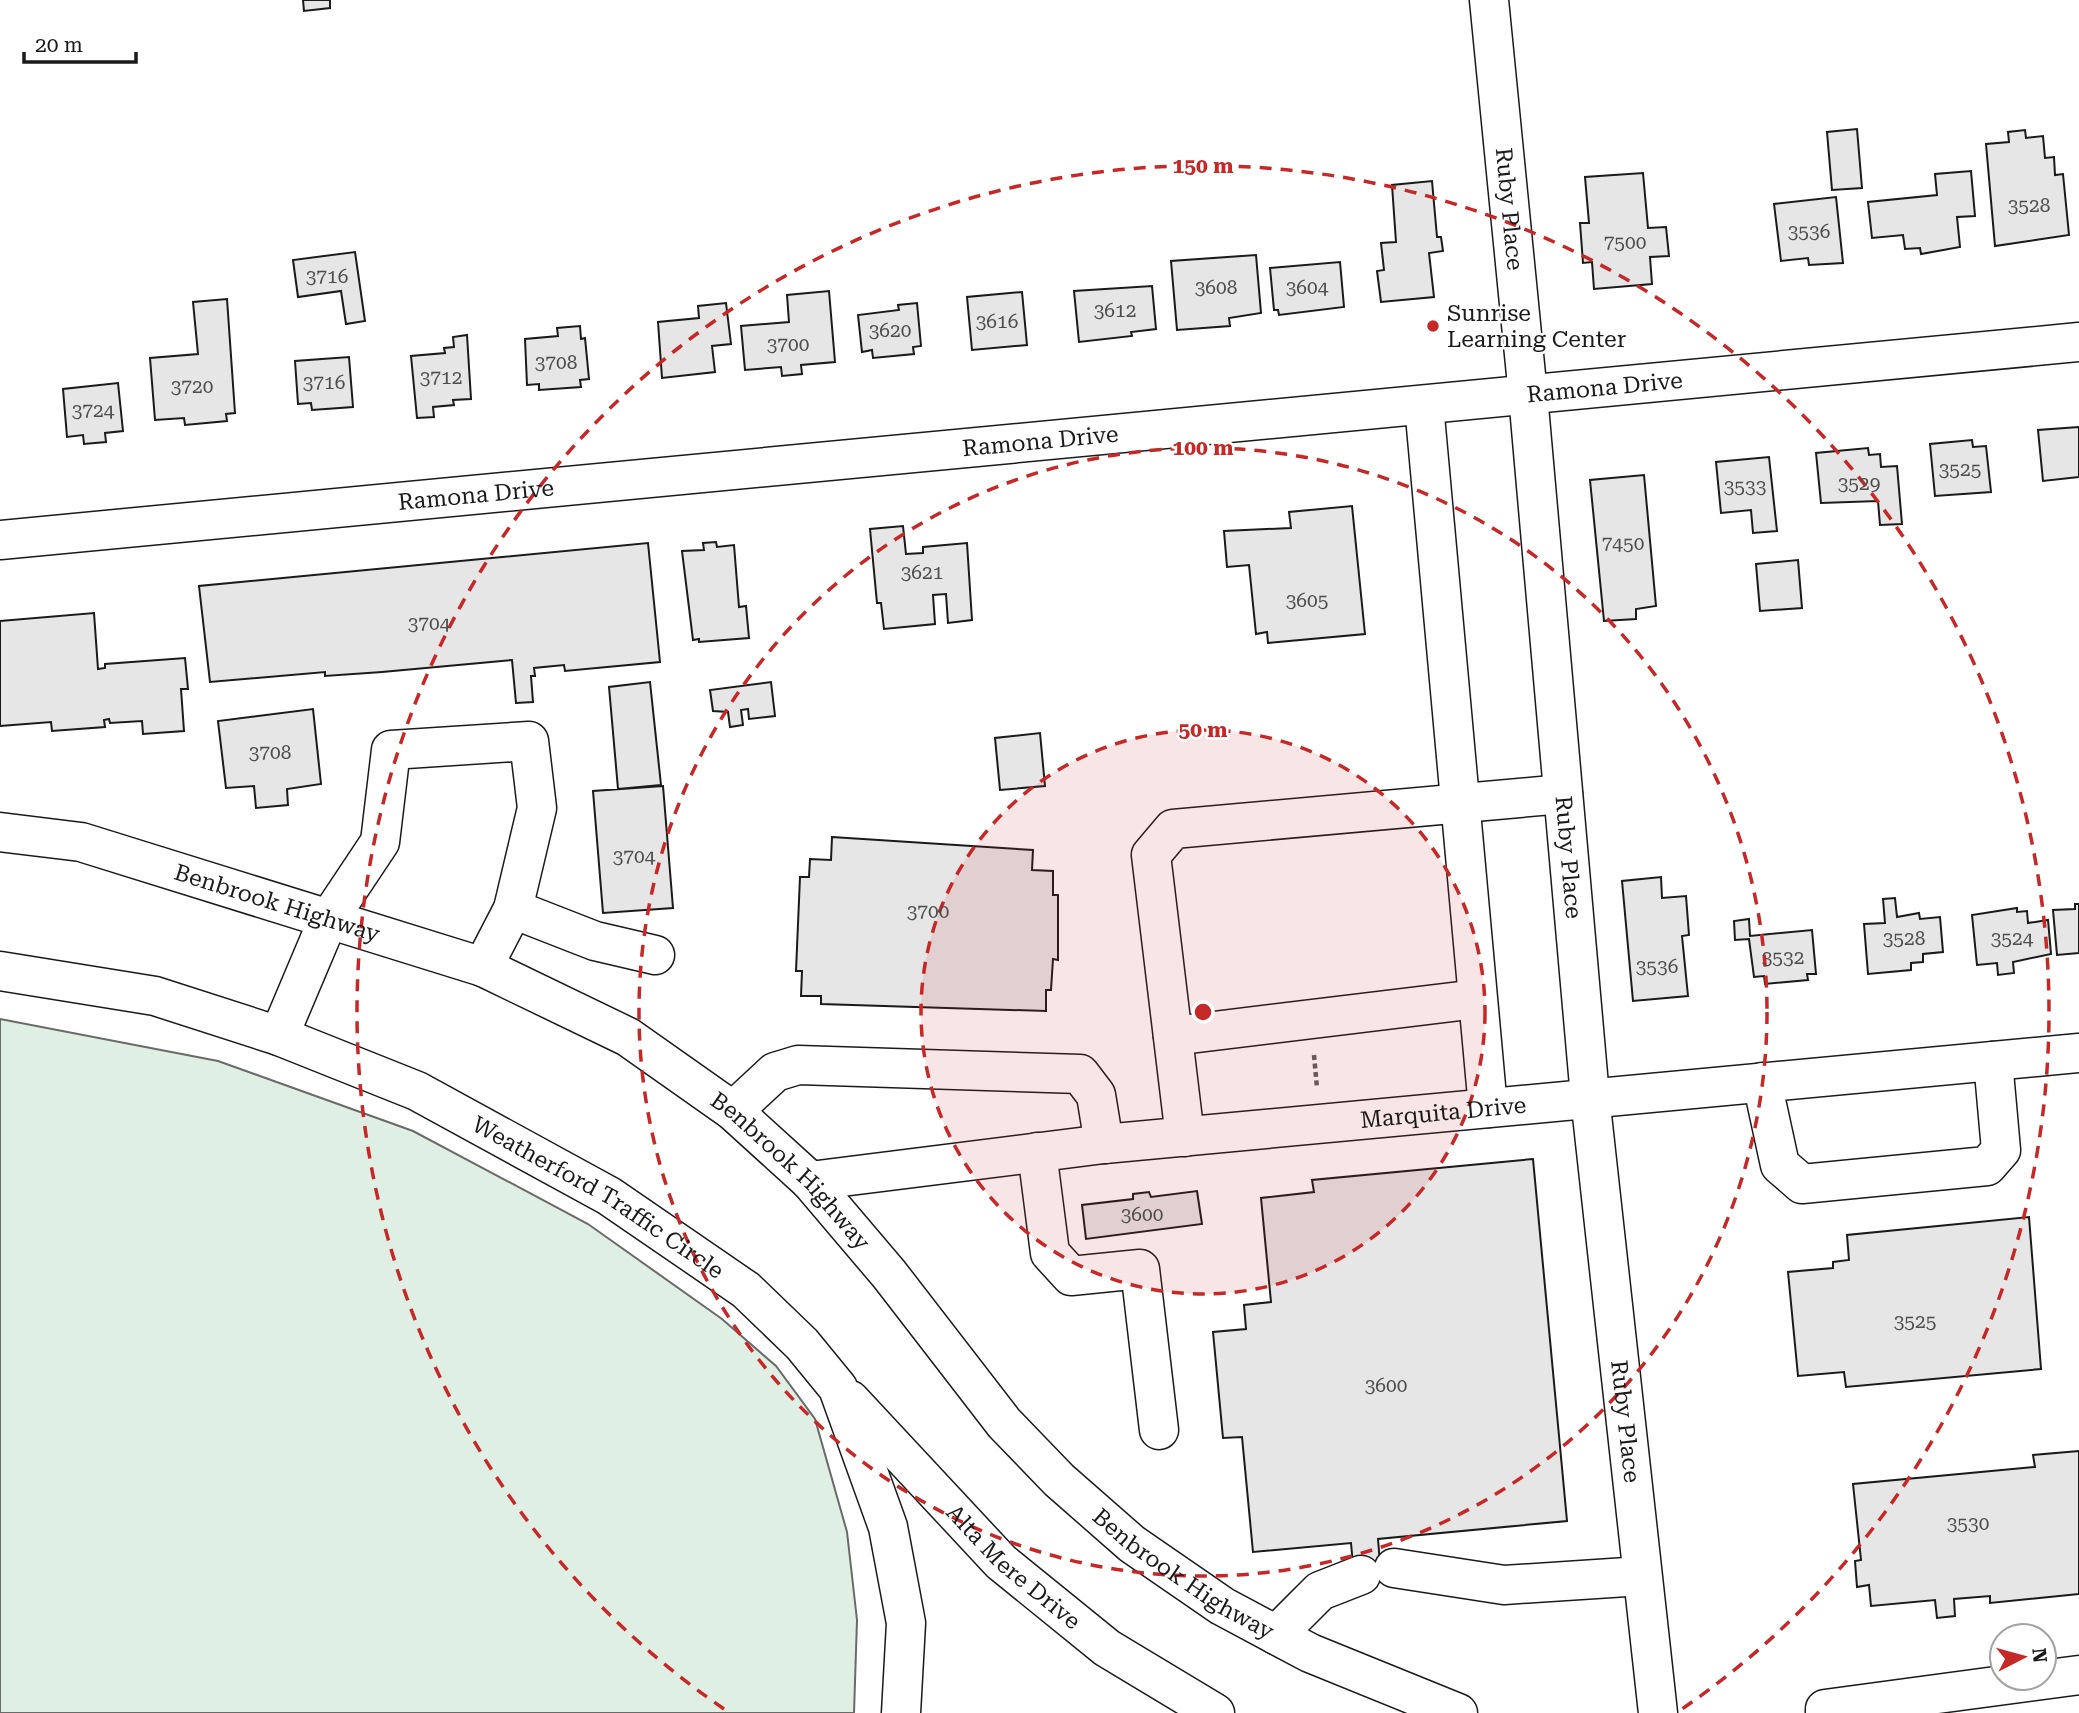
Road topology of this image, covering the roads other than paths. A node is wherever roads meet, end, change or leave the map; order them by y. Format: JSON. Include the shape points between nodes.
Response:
{"nodes":[{"id":1,"x":1489,"y":0,"type":"edge"},
{"id":2,"x":2079,"y":342,"type":"edge"},
{"id":3,"x":1528,"y":395,"type":"junction"},
{"id":4,"x":1424,"y":405,"type":"junction"},
{"id":5,"x":0,"y":540,"type":"edge"},
{"id":6,"x":1563,"y":794,"type":"junction"},
{"id":7,"x":1458,"y":803,"type":"junction"},
{"id":8,"x":0,"y":832,"type":"edge"},
{"id":9,"x":513,"y":909,"type":"junction"},
{"id":10,"x":328,"y":920,"type":"junction"},
{"id":11,"x":655,"y":955,"type":"dead end"},
{"id":12,"x":484,"y":967,"type":"junction"},
{"id":13,"x":0,"y":971,"type":"edge"},
{"id":14,"x":1477,"y":999,"type":"junction"},
{"id":15,"x":279,"y":1036,"type":"junction"},
{"id":16,"x":1173,"y":1036,"type":"junction"},
{"id":17,"x":2079,"y":1053,"type":"edge"},
{"id":18,"x":1993,"y":1061,"type":"junction"},
{"id":19,"x":1762,"y":1082,"type":"junction"},
{"id":20,"x":1590,"y":1097,"type":"junction"},
{"id":21,"x":1488,"y":1108,"type":"junction"},
{"id":22,"x":733,"y":1111,"type":"junction"},
{"id":23,"x":1185,"y":1137,"type":"junction"},
{"id":24,"x":1104,"y":1144,"type":"junction"},
{"id":25,"x":1037,"y":1152,"type":"junction"},
{"id":26,"x":810,"y":1181,"type":"junction"},
{"id":27,"x":838,"y":1388,"type":"junction"},
{"id":28,"x":1159,"y":1430,"type":"dead end"},
{"id":29,"x":1642,"y":1576,"type":"junction"},
{"id":30,"x":1276,"y":1635,"type":"junction"},
{"id":31,"x":2079,"y":1675,"type":"edge"},
{"id":32,"x":901,"y":1713,"type":"edge"},
{"id":33,"x":1215,"y":1713,"type":"edge"},
{"id":34,"x":1458,"y":1713,"type":"edge"},
{"id":35,"x":1658,"y":1713,"type":"edge"},
{"id":36,"x":1825,"y":1713,"type":"edge"}],
"edges":[{"from":1,"to":3,"type":"street","name":"Ruby Place"},
{"from":2,"to":3,"type":"street","name":"Ramona Drive"},
{"from":3,"to":4,"type":"street","name":"Ramona Drive"},
{"from":3,"to":6,"type":"street","name":"Ruby Place"},
{"from":4,"to":5,"type":"street","name":"Ramona Drive"},
{"from":4,"to":7,"type":"street"},
{"from":6,"to":7,"type":"street"},
{"from":6,"to":20,"type":"street","name":"Ruby Place"},
{"from":7,"to":14,"type":"street"},
{"from":7,"to":16,"type":"street","via":[[1173,829],[1151,855]]},
{"from":8,"to":10,"type":"street","name":"Benbrook Highway","via":[[81,842]]},
{"from":9,"to":10,"type":"street","via":[[537,808],[529,741],[391,750],[380,842]]},
{"from":9,"to":11,"type":"street","via":[[595,941]]},
{"from":9,"to":12,"type":"street"},
{"from":10,"to":12,"type":"street","name":"Benbrook Highway"},
{"from":10,"to":15,"type":"street"},
{"from":12,"to":22,"type":"street","name":"Benbrook Highway","via":[[628,1037]]},
{"from":13,"to":15,"type":"street","name":"Weatherford Traffic Circle","via":[[155,996]]},
{"from":14,"to":16,"type":"street"},
{"from":14,"to":21,"type":"street"},
{"from":15,"to":27,"type":"street","name":"Weatherford Traffic Circle","via":[[417,1091],[609,1196],[746,1290],[802,1344]]},
{"from":16,"to":23,"type":"street"},
{"from":17,"to":18,"type":"street","name":"Marquita Drive"},
{"from":18,"to":19,"type":"street","name":"Marquita Drive"},
{"from":18,"to":19,"type":"street","via":[[2001,1150],[1987,1166],[1802,1184],[1780,1165]]},
{"from":19,"to":20,"type":"street","name":"Marquita Drive"},
{"from":20,"to":21,"type":"street","name":"Marquita Drive"},
{"from":20,"to":29,"type":"street","name":"Ruby Place"},
{"from":21,"to":23,"type":"street","name":"Marquita Drive"},
{"from":22,"to":24,"type":"street","via":[[775,1072],[798,1065],[1080,1074],[1097,1095]]},
{"from":22,"to":26,"type":"street","name":"Benbrook Highway"},
{"from":23,"to":24,"type":"street","name":"Marquita Drive"},
{"from":24,"to":25,"type":"street","name":"Marquita Drive"},
{"from":25,"to":26,"type":"street","name":"Marquita Drive"},
{"from":25,"to":28,"type":"street","via":[[1049,1252],[1071,1276],[1140,1269]]},
{"from":26,"to":30,"type":"street","name":"Benbrook Highway","via":[[1004,1423],[1059,1480],[1132,1544],[1222,1606]]},
{"from":27,"to":32,"type":"street","name":"Weatherford Traffic Circle","via":[[888,1527],[906,1623]]},
{"from":27,"to":33,"type":"street","name":"Alta Mere Drive","via":[[1002,1562],[1107,1648]]},
{"from":29,"to":30,"type":"street","via":[[1504,1585],[1378,1572],[1320,1591]]},
{"from":29,"to":35,"type":"street","name":"Ruby Place"},
{"from":30,"to":34,"type":"street","name":"Benbrook Highway"},
{"from":31,"to":36,"type":"street","via":[[1870,1701],[1825,1709]]}]}
